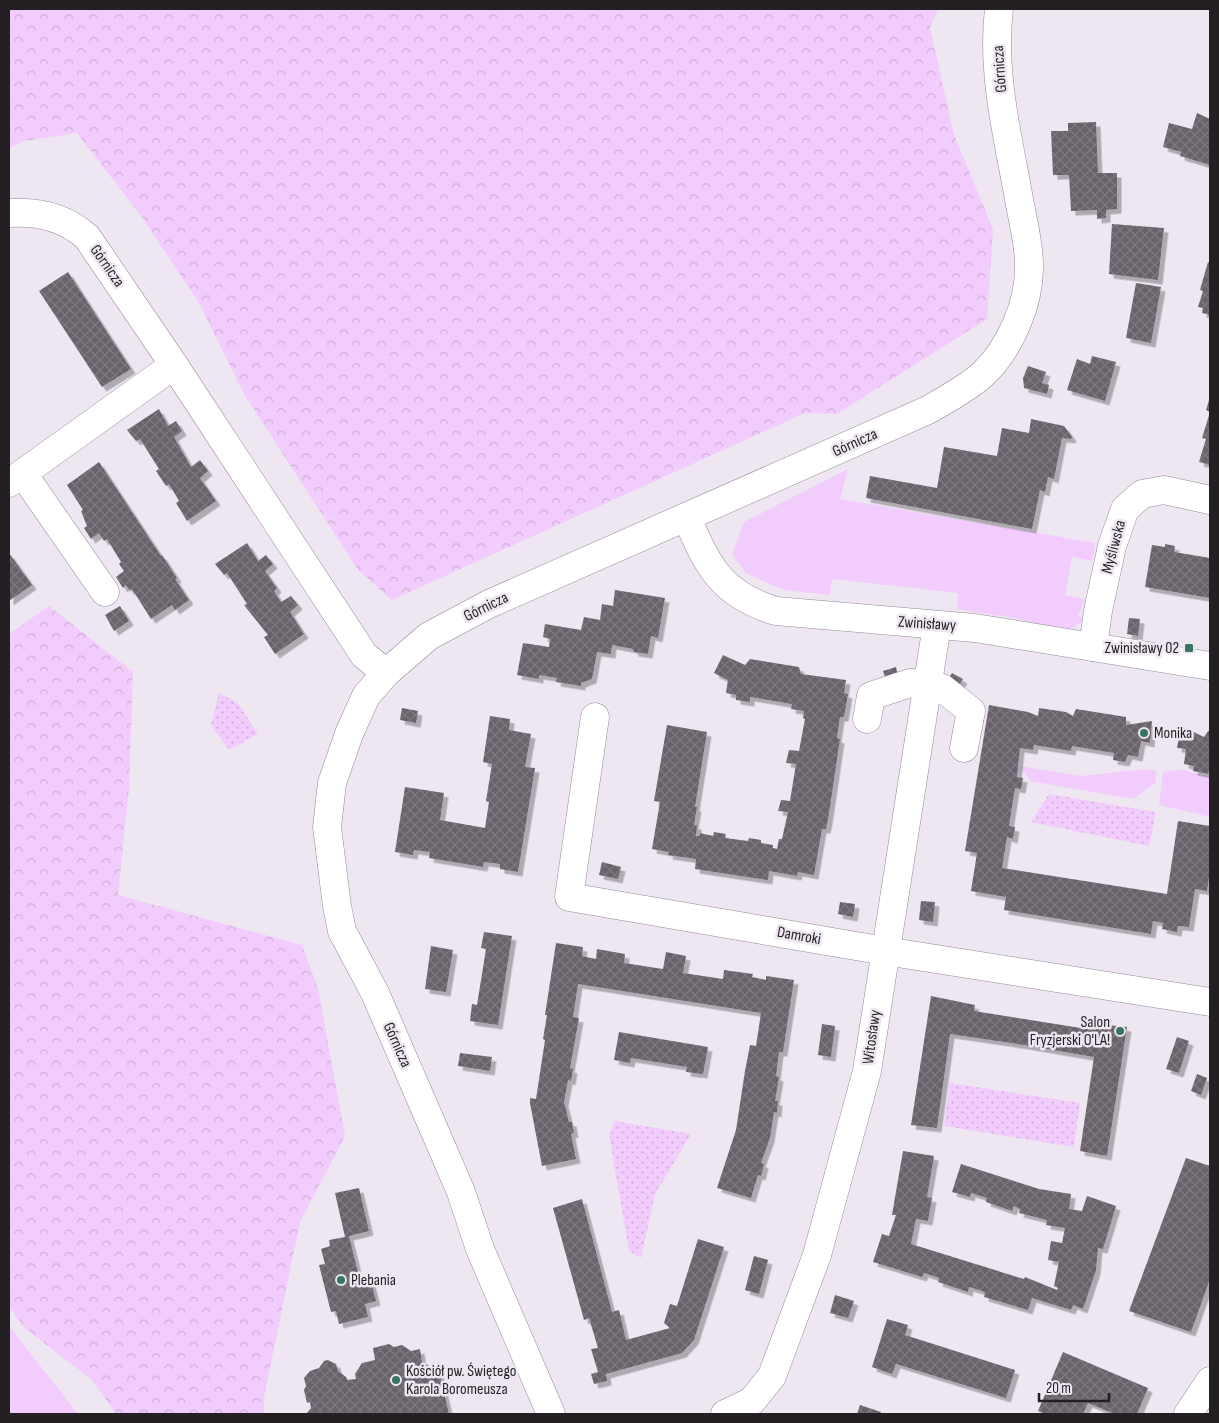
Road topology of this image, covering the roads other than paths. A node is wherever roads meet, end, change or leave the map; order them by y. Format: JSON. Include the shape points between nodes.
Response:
{"nodes":[{"id":1,"x":999,"y":9,"type":"edge"},
{"id":2,"x":9,"y":213,"type":"edge"},
{"id":3,"x":174,"y":365,"type":"junction"},
{"id":4,"x":16,"y":478,"type":"edge"},
{"id":5,"x":1210,"y":500,"type":"edge"},
{"id":6,"x":687,"y":518,"type":"junction"},
{"id":7,"x":105,"y":592,"type":"dead end"},
{"id":8,"x":937,"y":625,"type":"junction"},
{"id":9,"x":1094,"y":647,"type":"junction"},
{"id":10,"x":1210,"y":666,"type":"edge"},
{"id":11,"x":386,"y":673,"type":"junction"},
{"id":12,"x":928,"y":685,"type":"junction"},
{"id":13,"x":595,"y":717,"type":"dead end"},
{"id":14,"x":867,"y":719,"type":"dead end"},
{"id":15,"x":964,"y":748,"type":"dead end"},
{"id":16,"x":885,"y":951,"type":"junction"},
{"id":17,"x":1210,"y":1002,"type":"edge"},
{"id":18,"x":1210,"y":1381,"type":"edge"},
{"id":19,"x":550,"y":1414,"type":"edge"},
{"id":20,"x":725,"y":1414,"type":"edge"},
{"id":21,"x":1188,"y":1414,"type":"edge"}],
"edges":[{"from":1,"to":6,"type":"street","name":"Górnicza","via":[[998,58],[1003,107],[1029,266],[1023,306],[1008,341],[983,374],[928,410]]},
{"from":2,"to":3,"type":"street","name":"Górnicza","via":[[36,213],[52,217],[75,226],[87,237]]},
{"from":3,"to":4,"type":"street"},
{"from":3,"to":11,"type":"street","name":"Górnicza","via":[[364,655]]},
{"from":4,"to":7,"type":"street"},
{"from":5,"to":9,"type":"street","name":"Myśliwska","via":[[1164,490],[1142,494],[1125,509],[1112,546]]},
{"from":6,"to":8,"type":"street","name":"Zwinisławy","via":[[714,573],[734,592],[758,605],[776,611]]},
{"from":6,"to":11,"type":"street","name":"Górnicza","via":[[489,604],[429,636]]},
{"from":8,"to":9,"type":"street","name":"Zwinisławy"},
{"from":8,"to":12,"type":"street","name":"Witosławy"},
{"from":9,"to":10,"type":"street","name":"Zwinisławy"},
{"from":11,"to":19,"type":"street","name":"Górnicza","via":[[366,696],[332,783],[328,827],[342,932],[375,993],[440,1141],[480,1249]]},
{"from":12,"to":14,"type":"street","via":[[910,683],[871,696]]},
{"from":12,"to":15,"type":"street","via":[[942,688],[971,711]]},
{"from":12,"to":16,"type":"street","name":"Witosławy"},
{"from":13,"to":16,"type":"street","name":"Damroki","via":[[569,897]]},
{"from":16,"to":17,"type":"street","name":"Damroki"},
{"from":16,"to":20,"type":"street","name":"Witosławy","via":[[867,1071],[817,1255],[772,1376],[752,1402]]},
{"from":18,"to":21,"type":"street"}]}
